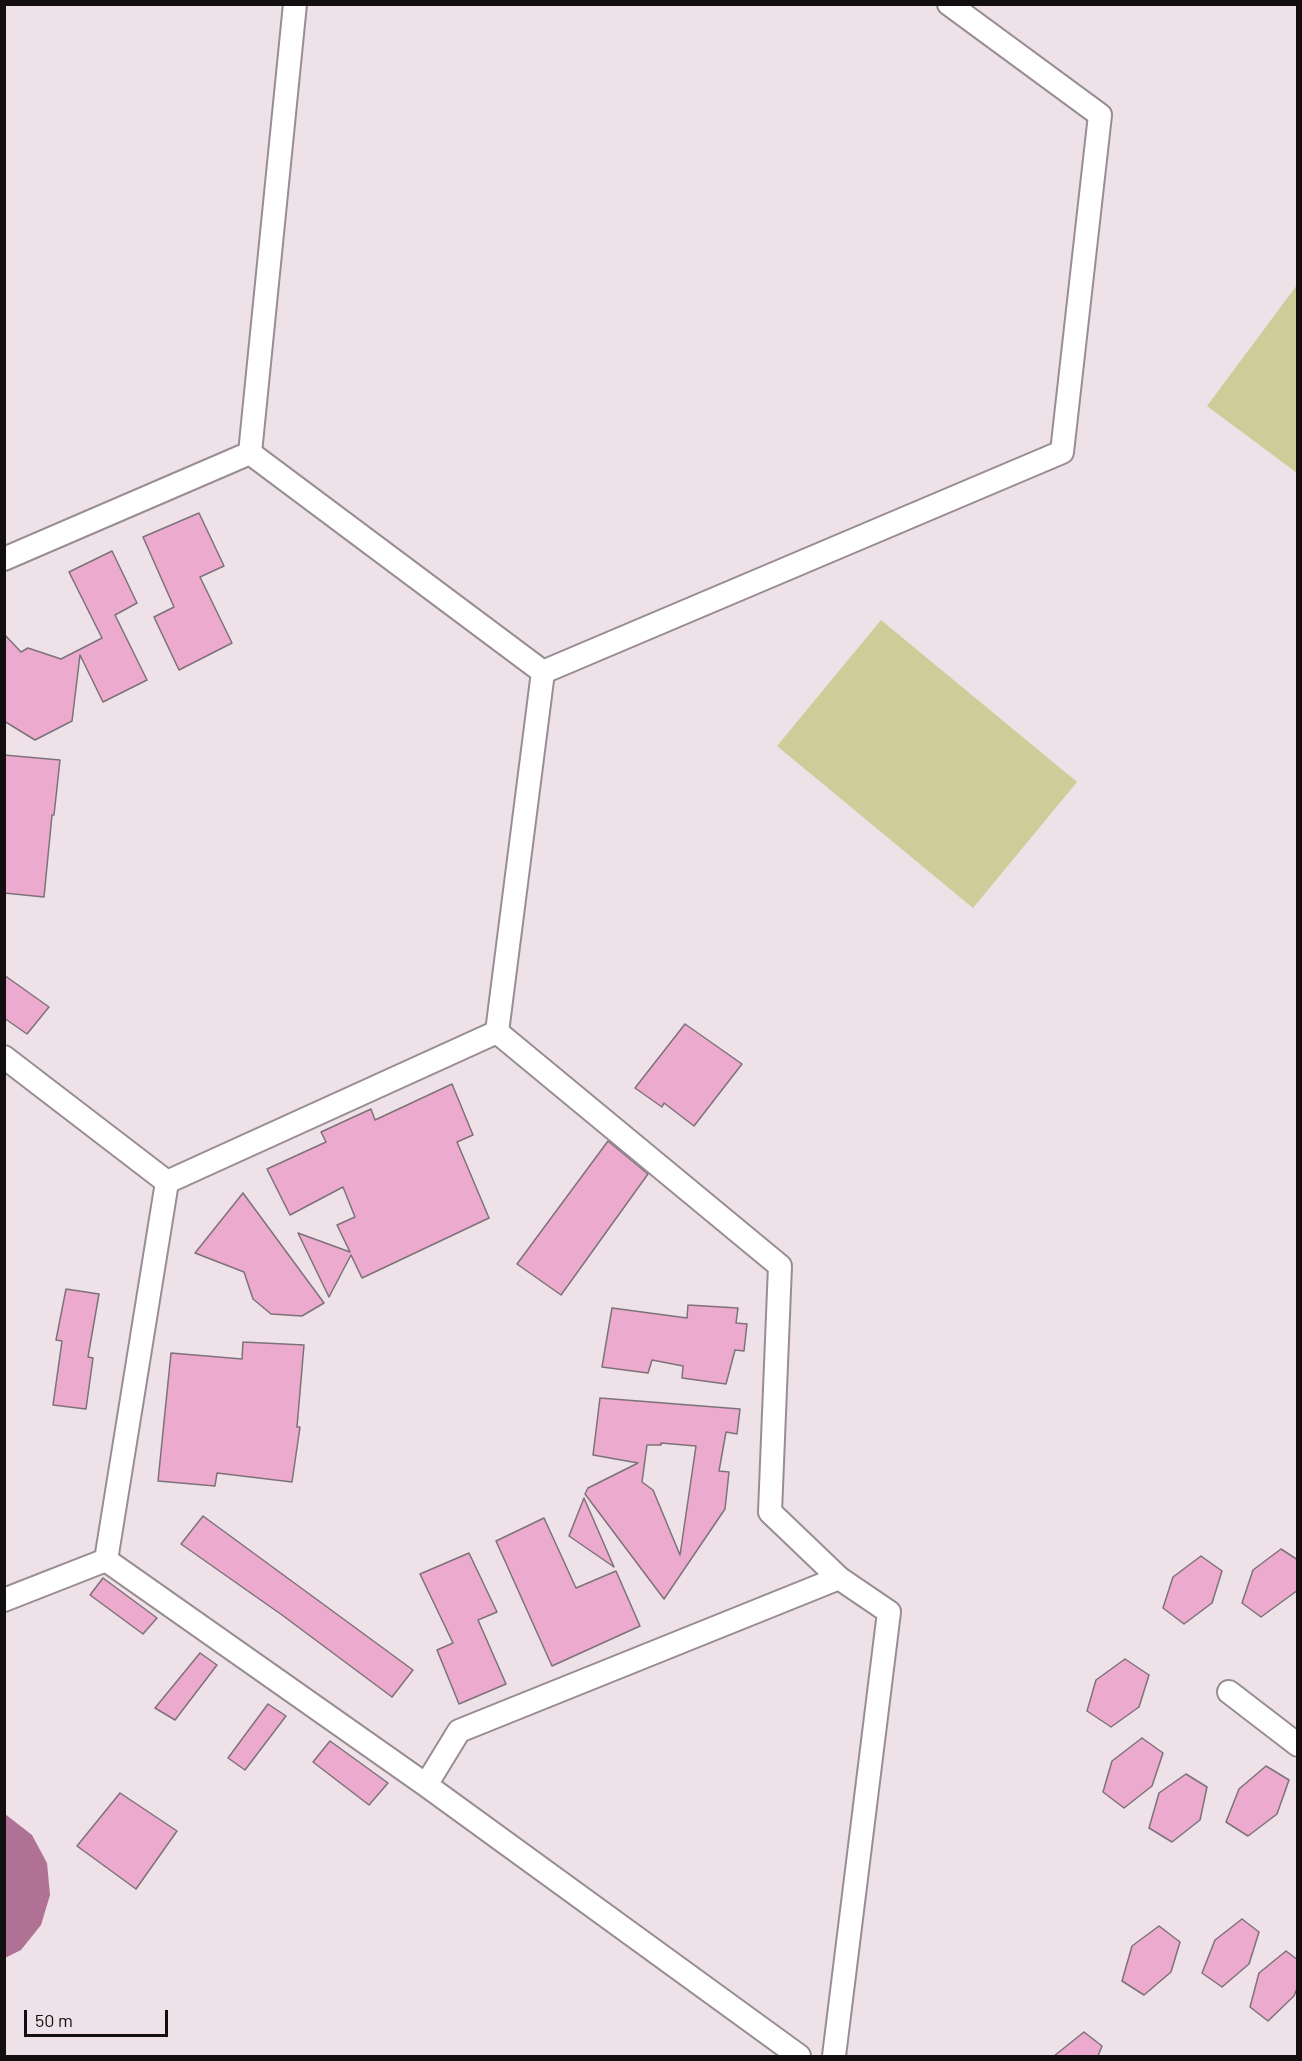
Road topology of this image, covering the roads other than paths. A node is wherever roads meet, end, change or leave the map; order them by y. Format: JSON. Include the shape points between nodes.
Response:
{"nodes":[{"id":1,"x":295,"y":4,"type":"edge"},
{"id":2,"x":948,"y":4,"type":"edge"},
{"id":3,"x":250,"y":453,"type":"junction"},
{"id":4,"x":4,"y":559,"type":"edge"},
{"id":5,"x":543,"y":672,"type":"junction"},
{"id":6,"x":497,"y":1032,"type":"junction"},
{"id":7,"x":4,"y":1057,"type":"edge"},
{"id":8,"x":167,"y":1182,"type":"junction"},
{"id":9,"x":106,"y":1560,"type":"junction"},
{"id":10,"x":839,"y":1578,"type":"junction"},
{"id":11,"x":4,"y":1600,"type":"edge"},
{"id":12,"x":1229,"y":1692,"type":"dead end"},
{"id":13,"x":1298,"y":1745,"type":"edge"},
{"id":14,"x":426,"y":1785,"type":"junction"},
{"id":15,"x":799,"y":2056,"type":"edge"},
{"id":16,"x":834,"y":2056,"type":"edge"}],
"edges":[{"from":1,"to":3,"type":"street"},
{"from":2,"to":5,"type":"street","via":[[1100,115],[1062,452]]},
{"from":3,"to":4,"type":"street"},
{"from":3,"to":5,"type":"street"},
{"from":5,"to":6,"type":"street"},
{"from":6,"to":8,"type":"street"},
{"from":6,"to":10,"type":"street","via":[[780,1266],[770,1512]]},
{"from":7,"to":8,"type":"street"},
{"from":8,"to":9,"type":"street"},
{"from":9,"to":11,"type":"street"},
{"from":9,"to":14,"type":"street"},
{"from":10,"to":14,"type":"street","via":[[459,1731]]},
{"from":10,"to":16,"type":"street","via":[[889,1612]]},
{"from":12,"to":13,"type":"street"},
{"from":14,"to":15,"type":"street"}]}
